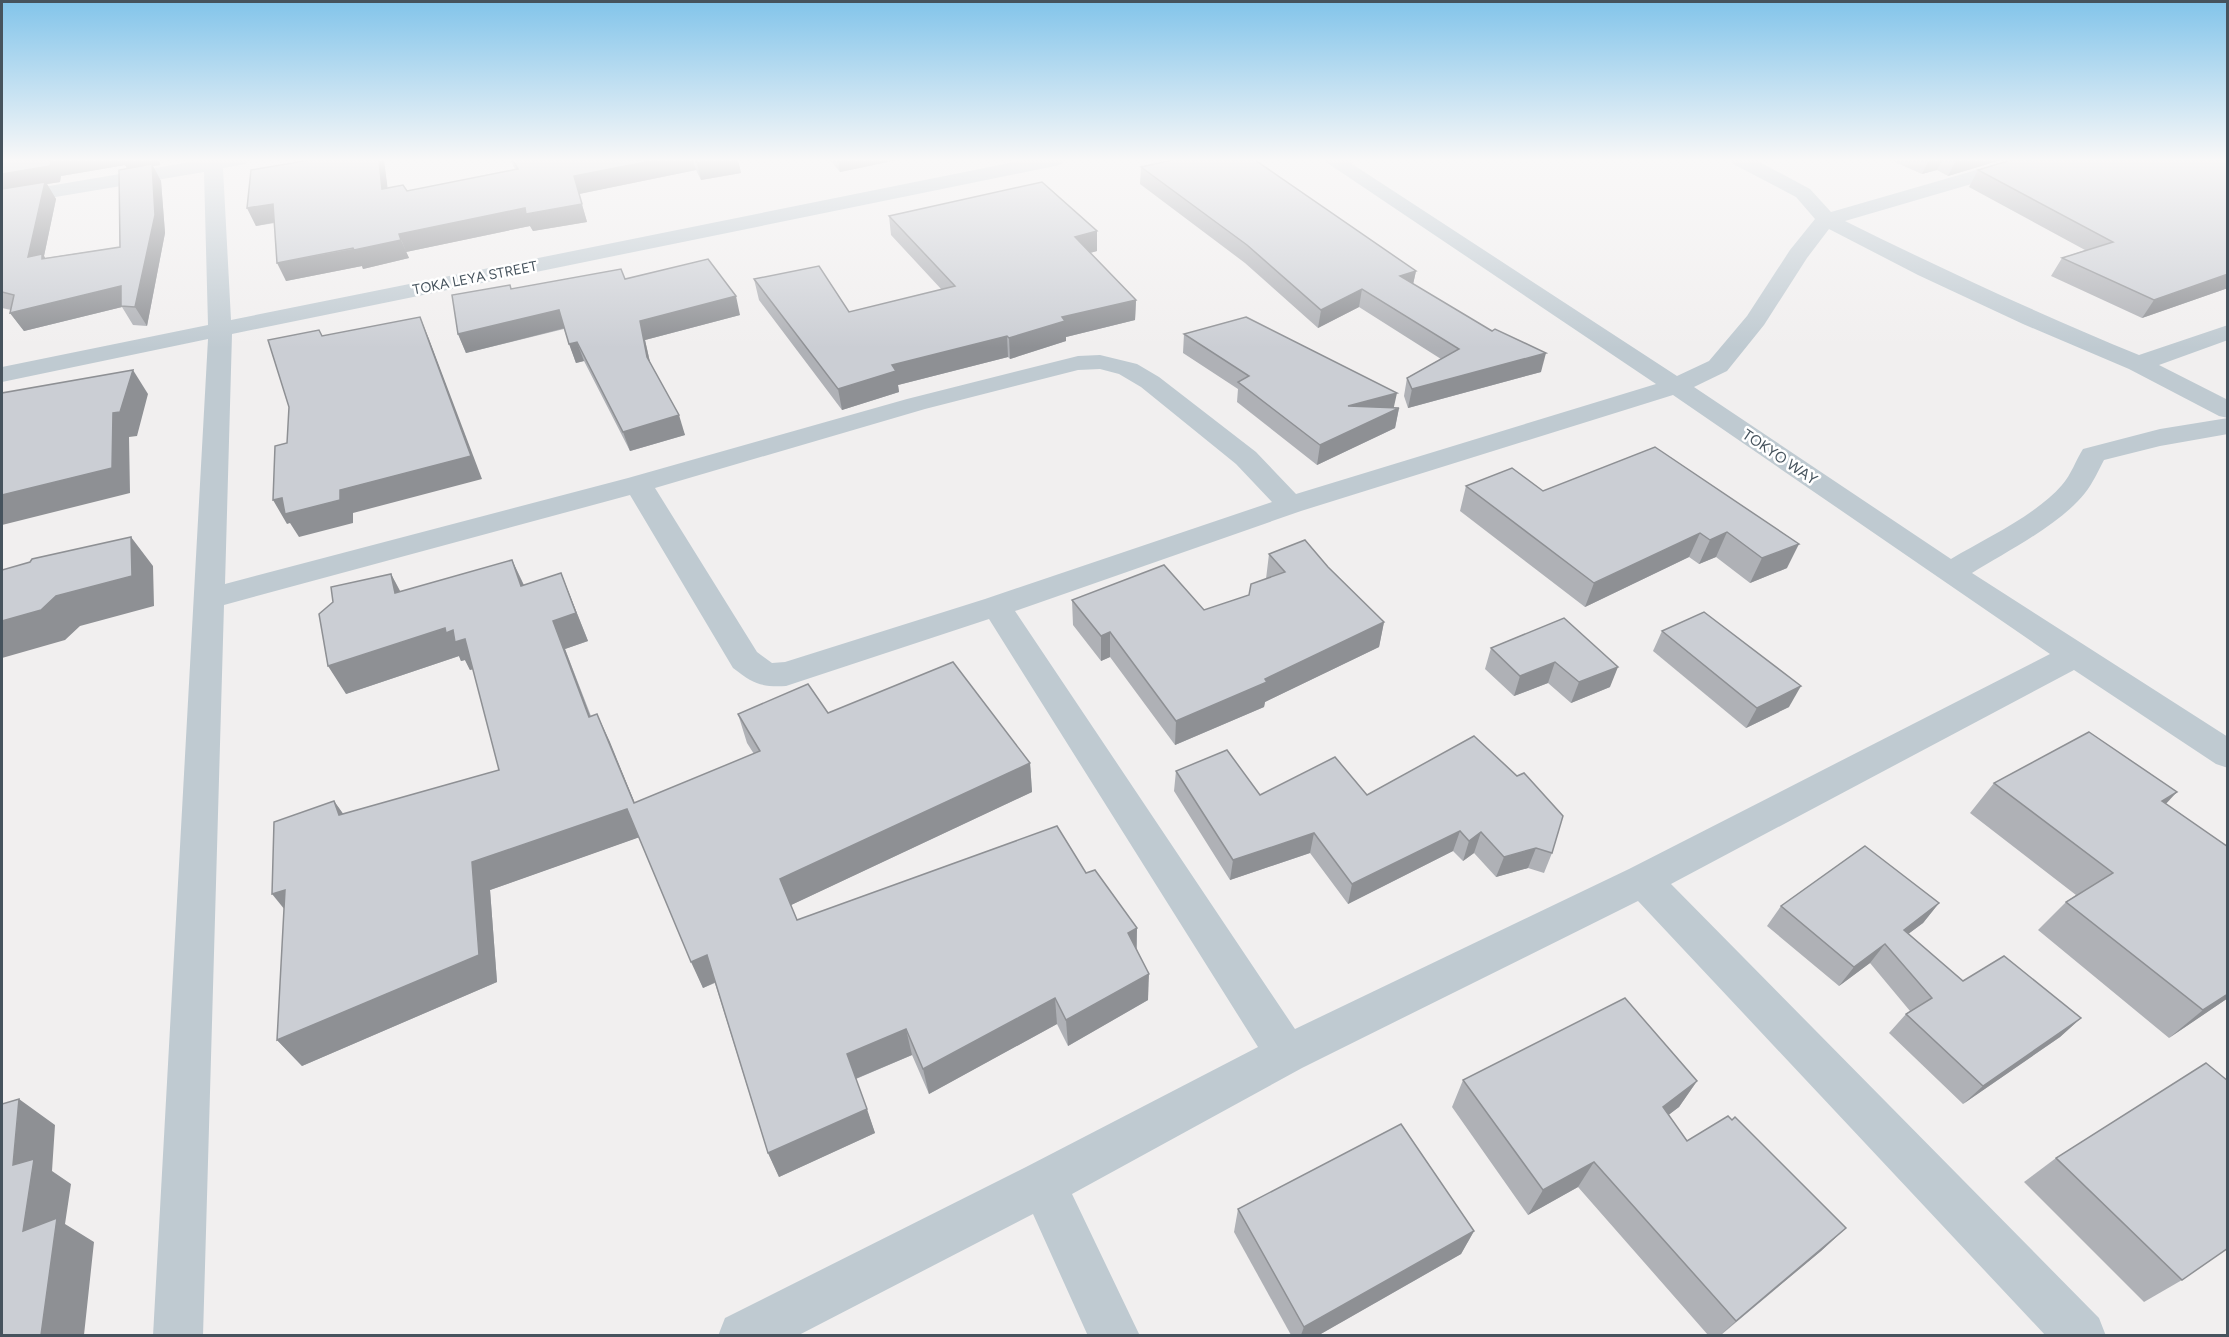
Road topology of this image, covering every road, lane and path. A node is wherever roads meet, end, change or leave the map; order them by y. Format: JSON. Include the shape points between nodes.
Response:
{"nodes":[{"id":1,"x":221,"y":222,"type":"edge"},
{"id":2,"x":750,"y":222,"type":"edge"},
{"id":3,"x":1427,"y":222,"type":"edge"},
{"id":4,"x":1823,"y":222,"type":"edge"},
{"id":5,"x":1833,"y":222,"type":"edge"},
{"id":6,"x":220,"y":330,"type":"junction"},
{"id":7,"x":2228,"y":332,"type":"edge"},
{"id":8,"x":2138,"y":364,"type":"junction"},
{"id":9,"x":2,"y":374,"type":"edge"},
{"id":10,"x":1676,"y":386,"type":"junction"},
{"id":11,"x":2228,"y":410,"type":"edge"},
{"id":12,"x":2228,"y":426,"type":"edge"},
{"id":13,"x":638,"y":484,"type":"junction"},
{"id":14,"x":1291,"y":505,"type":"junction"},
{"id":15,"x":1950,"y":573,"type":"junction"},
{"id":16,"x":208,"y":599,"type":"junction"},
{"id":17,"x":996,"y":606,"type":"junction"},
{"id":18,"x":2076,"y":655,"type":"junction"},
{"id":19,"x":2228,"y":755,"type":"edge"},
{"id":20,"x":1643,"y":880,"type":"junction"},
{"id":21,"x":1287,"y":1054,"type":"junction"},
{"id":22,"x":1043,"y":1184,"type":"junction"},
{"id":23,"x":178,"y":1335,"type":"edge"},
{"id":24,"x":742,"y":1335,"type":"edge"},
{"id":25,"x":1115,"y":1335,"type":"edge"},
{"id":26,"x":2080,"y":1335,"type":"edge"}],
"edges":[{"from":1,"to":6,"type":"street"},
{"from":2,"to":6,"type":"street","name":"TOKA LEYA STREET"},
{"from":3,"to":10,"type":"street","name":"TOKYO WAY"},
{"from":4,"to":10,"type":"street","via":[[1756,320],[1718,366]]},
{"from":5,"to":8,"type":"street","via":[[2020,315]]},
{"from":6,"to":9,"type":"street","name":"TOKA LEYA STREET"},
{"from":6,"to":16,"type":"street"},
{"from":7,"to":8,"type":"street"},
{"from":8,"to":11,"type":"street"},
{"from":10,"to":14,"type":"street"},
{"from":10,"to":15,"type":"street","name":"TOKYO WAY"},
{"from":12,"to":15,"type":"street","via":[[2138,441],[2093,455],[2074,489],[2056,505]]},
{"from":13,"to":14,"type":"street","via":[[1036,372],[1100,362],[1128,369],[1150,382],[1246,458]]},
{"from":13,"to":16,"type":"street"},
{"from":13,"to":17,"type":"street","via":[[745,660],[765,675],[786,674]]},
{"from":14,"to":17,"type":"street"},
{"from":15,"to":18,"type":"street","name":"TOKYO WAY"},
{"from":16,"to":23,"type":"street"},
{"from":17,"to":21,"type":"street"},
{"from":18,"to":19,"type":"street","name":"TOKYO WAY"},
{"from":18,"to":20,"type":"street"},
{"from":20,"to":21,"type":"street"},
{"from":20,"to":26,"type":"street"},
{"from":21,"to":22,"type":"street"},
{"from":22,"to":24,"type":"street"},
{"from":22,"to":25,"type":"street"}]}
